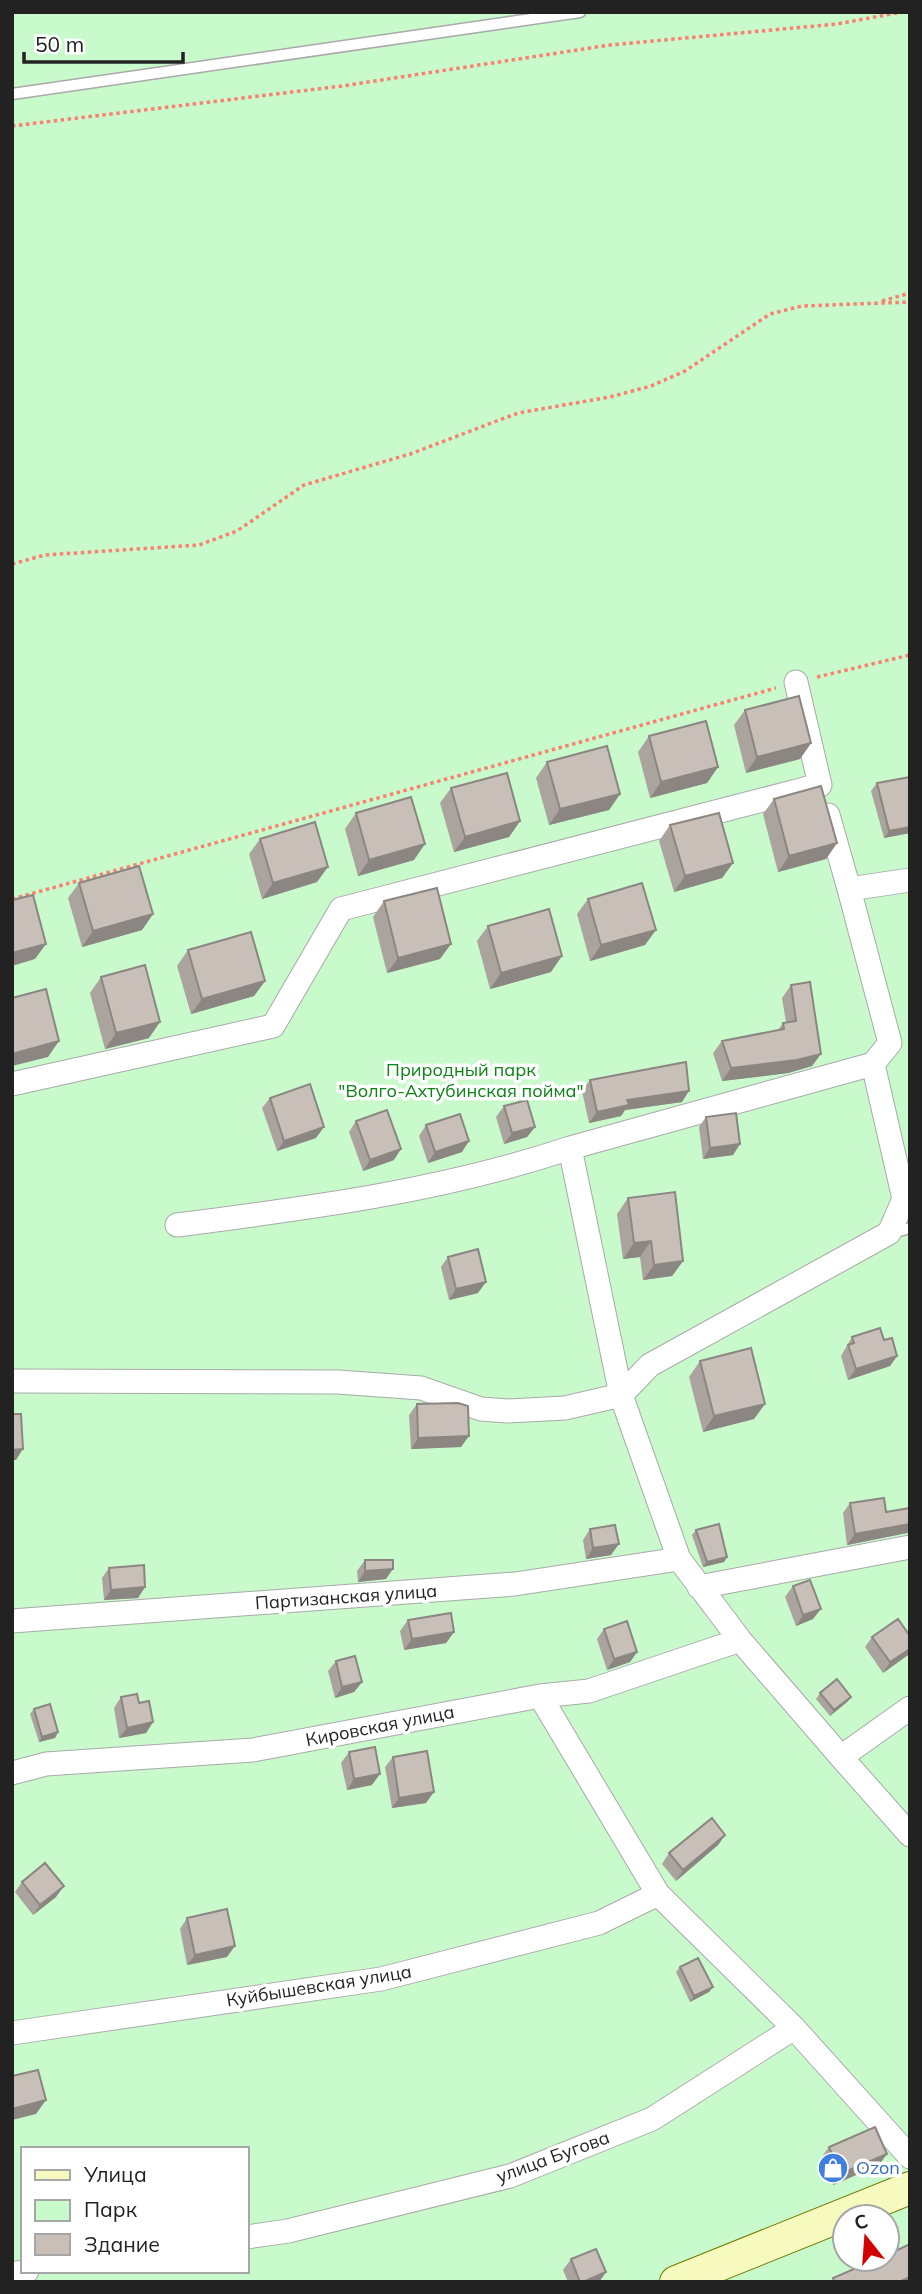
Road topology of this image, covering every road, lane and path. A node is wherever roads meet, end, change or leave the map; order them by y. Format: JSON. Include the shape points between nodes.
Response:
{"nodes":[{"id":1,"x":580,"y":12,"type":"edge"},
{"id":2,"x":902,"y":12,"type":"edge"},
{"id":3,"x":12,"y":94,"type":"edge"},
{"id":4,"x":12,"y":126,"type":"edge"},
{"id":5,"x":910,"y":293,"type":"edge"},
{"id":6,"x":910,"y":302,"type":"edge"},
{"id":7,"x":875,"y":303,"type":"junction"},
{"id":8,"x":12,"y":564,"type":"edge"},
{"id":9,"x":910,"y":655,"type":"edge"},
{"id":10,"x":796,"y":682,"type":"junction"},
{"id":11,"x":820,"y":785,"type":"junction"},
{"id":12,"x":910,"y":880,"type":"edge"},
{"id":13,"x":849,"y":889,"type":"junction"},
{"id":14,"x":12,"y":899,"type":"edge"},
{"id":15,"x":873,"y":1064,"type":"junction"},
{"id":16,"x":12,"y":1084,"type":"edge"},
{"id":17,"x":570,"y":1148,"type":"junction"},
{"id":18,"x":177,"y":1226,"type":"dead end"},
{"id":19,"x":900,"y":1231,"type":"edge"},
{"id":20,"x":12,"y":1381,"type":"edge"},
{"id":21,"x":621,"y":1395,"type":"junction"},
{"id":22,"x":910,"y":1547,"type":"edge"},
{"id":23,"x":679,"y":1559,"type":"junction"},
{"id":24,"x":699,"y":1587,"type":"junction"},
{"id":25,"x":12,"y":1621,"type":"edge"},
{"id":26,"x":740,"y":1640,"type":"junction"},
{"id":27,"x":540,"y":1696,"type":"junction"},
{"id":28,"x":910,"y":1708,"type":"edge"},
{"id":29,"x":842,"y":1757,"type":"junction"},
{"id":30,"x":12,"y":1773,"type":"edge"},
{"id":31,"x":910,"y":1835,"type":"edge"},
{"id":32,"x":658,"y":1894,"type":"junction"},
{"id":33,"x":794,"y":2028,"type":"junction"},
{"id":34,"x":12,"y":2033,"type":"edge"},
{"id":35,"x":910,"y":2157,"type":"edge"},
{"id":36,"x":910,"y":2188,"type":"edge"},
{"id":37,"x":248,"y":2237,"type":"edge"},
{"id":38,"x":676,"y":2282,"type":"edge"}],
"edges":[{"from":1,"to":3,"type":"lane"},
{"from":2,"to":4,"type":"path","via":[[837,24],[610,45],[342,86]]},
{"from":5,"to":7,"type":"path"},
{"from":6,"to":7,"type":"path"},
{"from":7,"to":8,"type":"path","via":[[802,306],[770,314],[685,371],[651,386],[518,413],[410,454],[304,485],[221,539],[137,551],[45,555]]},
{"from":9,"to":10,"type":"path"},
{"from":10,"to":11,"type":"street"},
{"from":10,"to":14,"type":"path"},
{"from":11,"to":13,"type":"street"},
{"from":11,"to":16,"type":"street","via":[[341,909],[273,1026]]},
{"from":12,"to":13,"type":"street"},
{"from":13,"to":15,"type":"street","via":[[890,1043]]},
{"from":15,"to":17,"type":"street"},
{"from":15,"to":19,"type":"street","via":[[904,1199]]},
{"from":17,"to":18,"type":"street","via":[[501,1171],[343,1204]]},
{"from":17,"to":21,"type":"street"},
{"from":19,"to":21,"type":"street","via":[[650,1365]]},
{"from":20,"to":21,"type":"street","via":[[338,1381],[421,1388],[481,1409],[509,1411],[565,1408]]},
{"from":21,"to":23,"type":"street"},
{"from":22,"to":24,"type":"street"},
{"from":23,"to":24,"type":"street"},
{"from":23,"to":25,"type":"street","name":"Партизанская улица","via":[[515,1584]]},
{"from":24,"to":26,"type":"street"},
{"from":26,"to":27,"type":"street","name":"Кировская улица","via":[[589,1691]]},
{"from":26,"to":29,"type":"street"},
{"from":27,"to":30,"type":"street","name":"Кировская улица","via":[[253,1750],[46,1764]]},
{"from":27,"to":32,"type":"street"},
{"from":28,"to":29,"type":"street"},
{"from":29,"to":31,"type":"street"},
{"from":32,"to":33,"type":"street"},
{"from":32,"to":34,"type":"street","name":"Куйбышевская улица","via":[[599,1923],[381,1979]]},
{"from":33,"to":35,"type":"street"},
{"from":33,"to":37,"type":"street","name":"улица Бугова","via":[[652,2119],[510,2176]]},
{"from":36,"to":38,"type":"street"}]}
